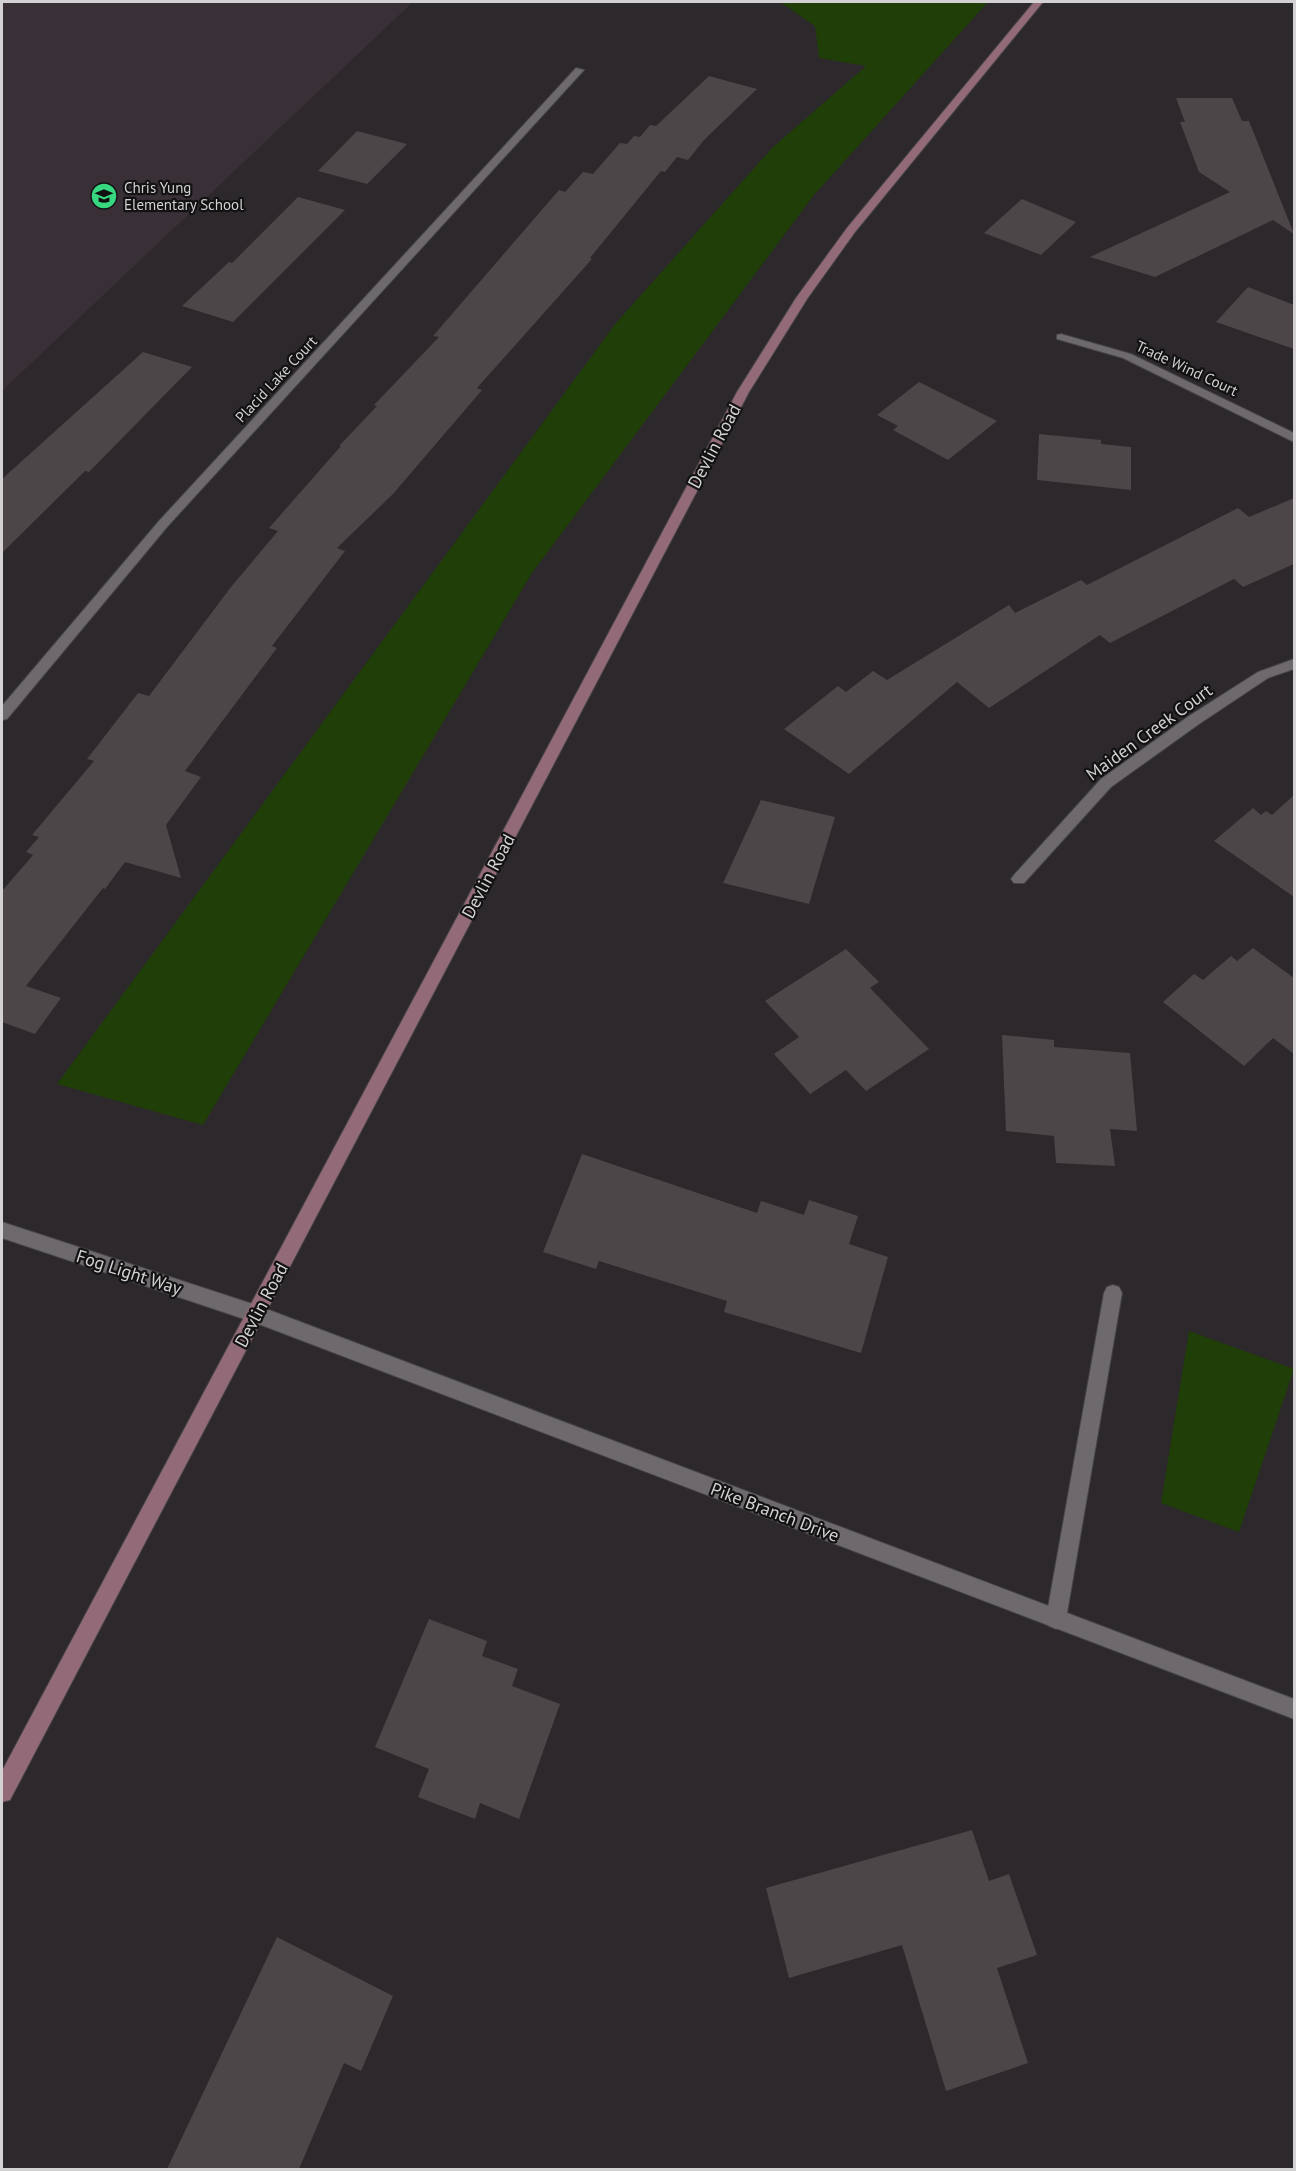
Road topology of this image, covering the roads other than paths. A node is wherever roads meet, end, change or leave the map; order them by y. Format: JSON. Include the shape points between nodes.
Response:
{"nodes":[{"id":1,"x":1038,"y":2,"type":"edge"},
{"id":2,"x":579,"y":70,"type":"dead end"},
{"id":3,"x":1061,"y":337,"type":"dead end"},
{"id":4,"x":1294,"y":438,"type":"edge"},
{"id":5,"x":1294,"y":664,"type":"edge"},
{"id":6,"x":2,"y":714,"type":"edge"},
{"id":7,"x":1019,"y":879,"type":"dead end"},
{"id":8,"x":2,"y":1230,"type":"edge"},
{"id":9,"x":1113,"y":1293,"type":"dead end"},
{"id":10,"x":256,"y":1314,"type":"junction"},
{"id":11,"x":1056,"y":1619,"type":"junction"},
{"id":12,"x":1294,"y":1708,"type":"edge"},
{"id":13,"x":2,"y":1791,"type":"edge"}],
"edges":[{"from":1,"to":10,"type":"main road","name":"Devlin Road","via":[[851,230],[802,298],[743,392]]},
{"from":2,"to":6,"type":"street","name":"Placid Lake Court","via":[[163,524]]},
{"from":3,"to":4,"type":"street","name":"Trade Wind Court","via":[[1127,356]]},
{"from":5,"to":7,"type":"street","name":"Maiden Creek Court","via":[[1263,675],[1106,783]]},
{"from":8,"to":10,"type":"street","name":"Fog Light Way"},
{"from":9,"to":11,"type":"street"},
{"from":10,"to":11,"type":"street","name":"Pike Branch Drive"},
{"from":10,"to":13,"type":"main road","name":"Devlin Road"},
{"from":11,"to":12,"type":"street","name":"Pike Branch Drive"}]}
